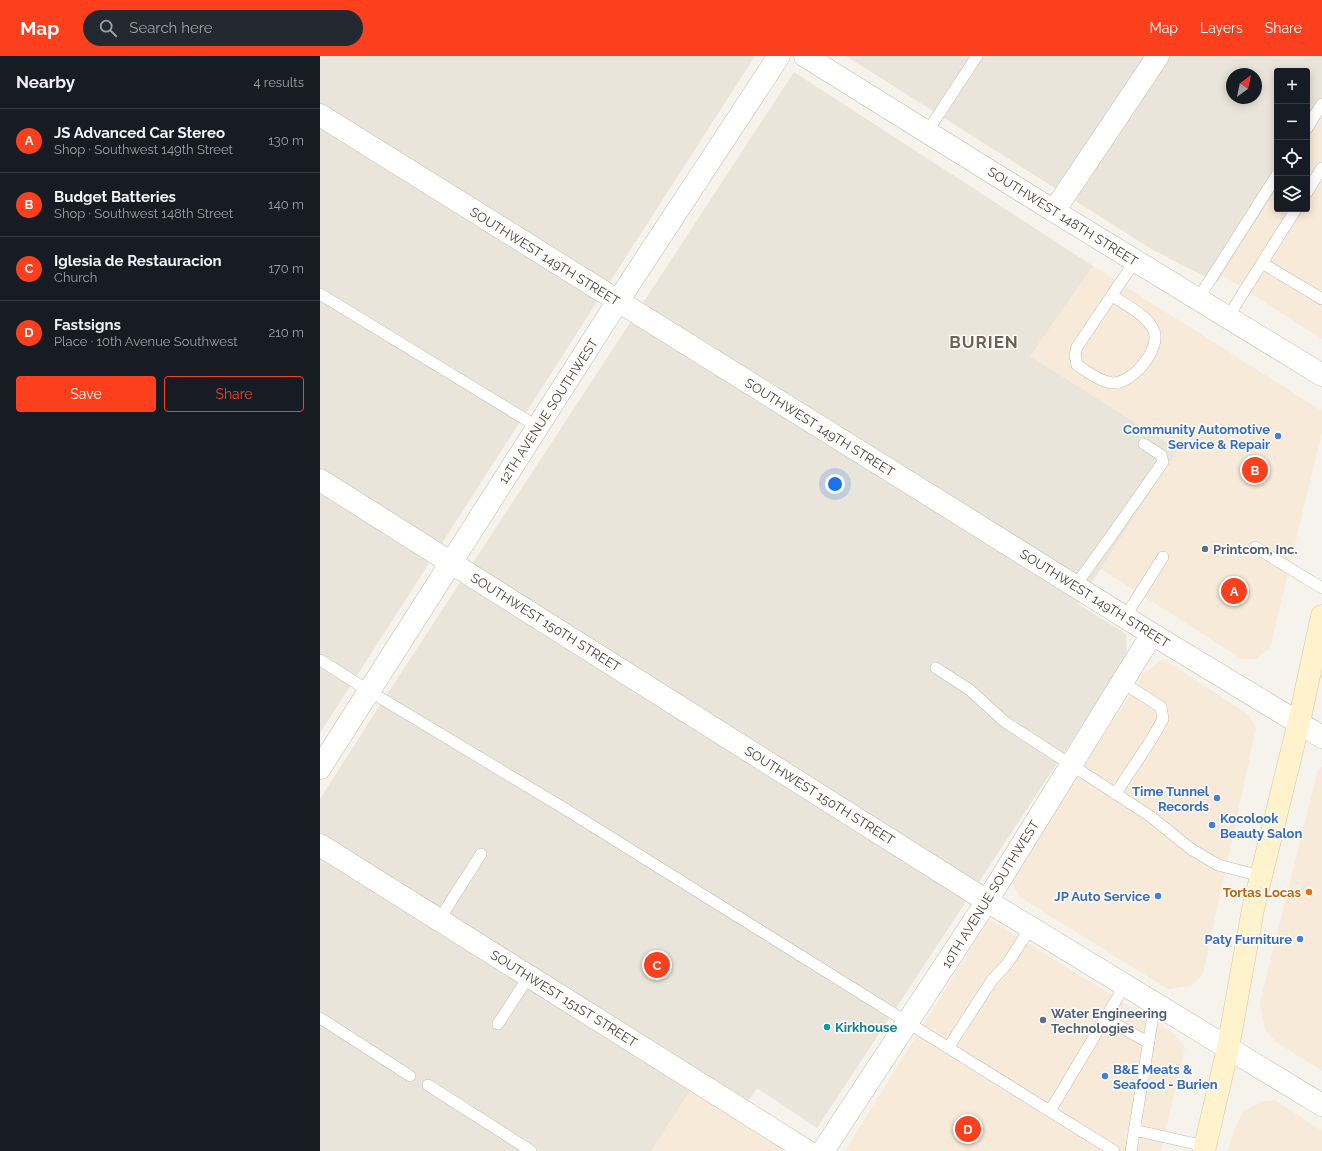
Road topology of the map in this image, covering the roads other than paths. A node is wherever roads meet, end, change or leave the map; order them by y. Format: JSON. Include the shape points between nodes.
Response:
{"nodes":[{"id":1,"x":779,"y":56,"type":"edge"},
{"id":2,"x":805,"y":56,"type":"edge"},
{"id":3,"x":977,"y":56,"type":"edge"},
{"id":4,"x":1158,"y":56,"type":"edge"},
{"id":5,"x":1322,"y":104,"type":"edge"},
{"id":6,"x":320,"y":115,"type":"edge"},
{"id":7,"x":1310,"y":123,"type":"edge"},
{"id":8,"x":927,"y":132,"type":"junction"},
{"id":9,"x":1322,"y":168,"type":"edge"},
{"id":10,"x":1276,"y":176,"type":"edge"},
{"id":11,"x":1310,"y":187,"type":"edge"},
{"id":12,"x":1054,"y":211,"type":"junction"},
{"id":13,"x":1294,"y":212,"type":"edge"},
{"id":14,"x":1135,"y":261,"type":"junction"},
{"id":15,"x":1262,"y":263,"type":"junction"},
{"id":16,"x":320,"y":294,"type":"edge"},
{"id":17,"x":1112,"y":296,"type":"junction"},
{"id":18,"x":1198,"y":299,"type":"junction"},
{"id":19,"x":1322,"y":299,"type":"edge"},
{"id":20,"x":618,"y":301,"type":"junction"},
{"id":21,"x":1228,"y":318,"type":"junction"},
{"id":22,"x":1322,"y":375,"type":"edge"},
{"id":23,"x":538,"y":427,"type":"junction"},
{"id":24,"x":1144,"y":444,"type":"dead end"},
{"id":25,"x":320,"y":480,"type":"edge"},
{"id":26,"x":1255,"y":547,"type":"dead end"},
{"id":27,"x":1163,"y":557,"type":"dead end"},
{"id":28,"x":452,"y":562,"type":"junction"},
{"id":29,"x":1075,"y":586,"type":"junction"},
{"id":30,"x":1322,"y":588,"type":"edge"},
{"id":31,"x":1125,"y":617,"type":"junction"},
{"id":32,"x":1321,"y":627,"type":"edge"},
{"id":33,"x":1152,"y":634,"type":"junction"},
{"id":34,"x":320,"y":660,"type":"edge"},
{"id":35,"x":936,"y":668,"type":"dead end"},
{"id":36,"x":1122,"y":682,"type":"junction"},
{"id":37,"x":369,"y":691,"type":"junction"},
{"id":38,"x":1299,"y":722,"type":"junction"},
{"id":39,"x":1322,"y":737,"type":"edge"},
{"id":40,"x":1072,"y":764,"type":"junction"},
{"id":41,"x":320,"y":768,"type":"edge"},
{"id":42,"x":1116,"y":793,"type":"junction"},
{"id":43,"x":320,"y":845,"type":"edge"},
{"id":44,"x":481,"y":854,"type":"dead end"},
{"id":45,"x":1261,"y":876,"type":"junction"},
{"id":46,"x":987,"y":901,"type":"junction"},
{"id":47,"x":439,"y":920,"type":"junction"},
{"id":48,"x":1031,"y":927,"type":"junction"},
{"id":49,"x":528,"y":976,"type":"junction"},
{"id":50,"x":1125,"y":985,"type":"junction"},
{"id":51,"x":1155,"y":1003,"type":"junction"},
{"id":52,"x":320,"y":1018,"type":"edge"},
{"id":53,"x":1105,"y":1018,"type":"junction"},
{"id":54,"x":908,"y":1023,"type":"junction"},
{"id":55,"x":498,"y":1024,"type":"dead end"},
{"id":56,"x":1149,"y":1043,"type":"junction"},
{"id":57,"x":948,"y":1048,"type":"junction"},
{"id":58,"x":1228,"y":1048,"type":"junction"},
{"id":59,"x":410,"y":1076,"type":"dead end"},
{"id":60,"x":428,"y":1086,"type":"dead end"},
{"id":61,"x":1322,"y":1105,"type":"edge"},
{"id":62,"x":1050,"y":1111,"type":"junction"},
{"id":63,"x":1134,"y":1130,"type":"junction"},
{"id":64,"x":1204,"y":1149,"type":"edge"},
{"id":65,"x":531,"y":1151,"type":"edge"},
{"id":66,"x":807,"y":1151,"type":"edge"},
{"id":67,"x":823,"y":1151,"type":"edge"},
{"id":68,"x":1114,"y":1151,"type":"edge"},
{"id":69,"x":1131,"y":1151,"type":"edge"}],
"edges":[{"from":1,"to":20,"type":"street","name":"12TH AVENUE SOUTHWEST"},
{"from":2,"to":8,"type":"street","name":"SOUTHWEST 148TH STREET"},
{"from":3,"to":8,"type":"lane"},
{"from":4,"to":12,"type":"street"},
{"from":5,"to":7,"type":"lane"},
{"from":6,"to":20,"type":"street","name":"SOUTHWEST 149TH STREET"},
{"from":8,"to":12,"type":"street","name":"SOUTHWEST 148TH STREET"},
{"from":9,"to":11,"type":"lane"},
{"from":10,"to":18,"type":"lane"},
{"from":12,"to":14,"type":"street","name":"SOUTHWEST 148TH STREET"},
{"from":13,"to":15,"type":"lane"},
{"from":14,"to":17,"type":"lane"},
{"from":14,"to":18,"type":"street","name":"SOUTHWEST 148TH STREET"},
{"from":15,"to":19,"type":"lane"},
{"from":15,"to":21,"type":"lane"},
{"from":16,"to":23,"type":"lane"},
{"from":17,"to":17,"type":"lane","via":[[1077,347],[1075,355],[1077,365],[1100,380],[1114,383],[1126,380],[1149,357],[1154,344],[1154,331],[1134,309]]},
{"from":18,"to":21,"type":"street","name":"SOUTHWEST 148TH STREET"},
{"from":20,"to":23,"type":"street","name":"12TH AVENUE SOUTHWEST"},
{"from":20,"to":29,"type":"street","name":"SOUTHWEST 149TH STREET"},
{"from":21,"to":22,"type":"street","name":"SOUTHWEST 148TH STREET"},
{"from":23,"to":28,"type":"street","name":"12TH AVENUE SOUTHWEST"},
{"from":24,"to":29,"type":"lane","via":[[1161,455],[1162,462]]},
{"from":25,"to":28,"type":"street","name":"SOUTHWEST 150TH STREET"},
{"from":26,"to":30,"type":"lane"},
{"from":27,"to":31,"type":"lane"},
{"from":28,"to":37,"type":"street","name":"12TH AVENUE SOUTHWEST"},
{"from":28,"to":46,"type":"street","name":"SOUTHWEST 150TH STREET"},
{"from":29,"to":31,"type":"street","name":"SOUTHWEST 149TH STREET"},
{"from":31,"to":33,"type":"street","name":"SOUTHWEST 149TH STREET"},
{"from":32,"to":38,"type":"main road"},
{"from":33,"to":36,"type":"street","name":"10TH AVENUE SOUTHWEST"},
{"from":33,"to":38,"type":"street","name":"SOUTHWEST 149TH STREET"},
{"from":34,"to":37,"type":"lane"},
{"from":35,"to":40,"type":"lane","via":[[970,690],[1005,722]]},
{"from":36,"to":40,"type":"street","name":"10TH AVENUE SOUTHWEST"},
{"from":36,"to":42,"type":"lane","via":[[1161,707],[1163,719]]},
{"from":37,"to":41,"type":"street","name":"12TH AVENUE SOUTHWEST"},
{"from":37,"to":54,"type":"lane","via":[[562,806]]},
{"from":38,"to":39,"type":"street","name":"SOUTHWEST 149TH STREET"},
{"from":38,"to":45,"type":"main road"},
{"from":40,"to":42,"type":"lane"},
{"from":40,"to":46,"type":"street","name":"10TH AVENUE SOUTHWEST"},
{"from":42,"to":45,"type":"lane","via":[[1191,849],[1218,865]]},
{"from":43,"to":47,"type":"street","name":"SOUTHWEST 151ST STREET"},
{"from":44,"to":47,"type":"lane"},
{"from":45,"to":58,"type":"main road"},
{"from":46,"to":48,"type":"street","name":"SOUTHWEST 150TH STREET"},
{"from":46,"to":54,"type":"street","name":"10TH AVENUE SOUTHWEST"},
{"from":47,"to":49,"type":"street","name":"SOUTHWEST 151ST STREET"},
{"from":48,"to":50,"type":"street","name":"SOUTHWEST 150TH STREET"},
{"from":48,"to":57,"type":"lane","via":[[1007,964],[992,980]]},
{"from":49,"to":55,"type":"lane"},
{"from":49,"to":66,"type":"street","name":"SOUTHWEST 151ST STREET"},
{"from":50,"to":51,"type":"street","name":"SOUTHWEST 150TH STREET"},
{"from":50,"to":53,"type":"lane"},
{"from":51,"to":56,"type":"lane"},
{"from":51,"to":58,"type":"street","name":"SOUTHWEST 150TH STREET"},
{"from":52,"to":59,"type":"lane"},
{"from":53,"to":56,"type":"lane"},
{"from":53,"to":62,"type":"lane"},
{"from":54,"to":57,"type":"lane"},
{"from":54,"to":67,"type":"street","name":"10TH AVENUE SOUTHWEST"},
{"from":56,"to":63,"type":"lane"},
{"from":57,"to":62,"type":"lane"},
{"from":58,"to":61,"type":"street","name":"SOUTHWEST 150TH STREET"},
{"from":58,"to":64,"type":"main road"},
{"from":60,"to":65,"type":"lane"},
{"from":62,"to":68,"type":"lane"},
{"from":63,"to":64,"type":"lane"},
{"from":63,"to":69,"type":"lane"}]}
